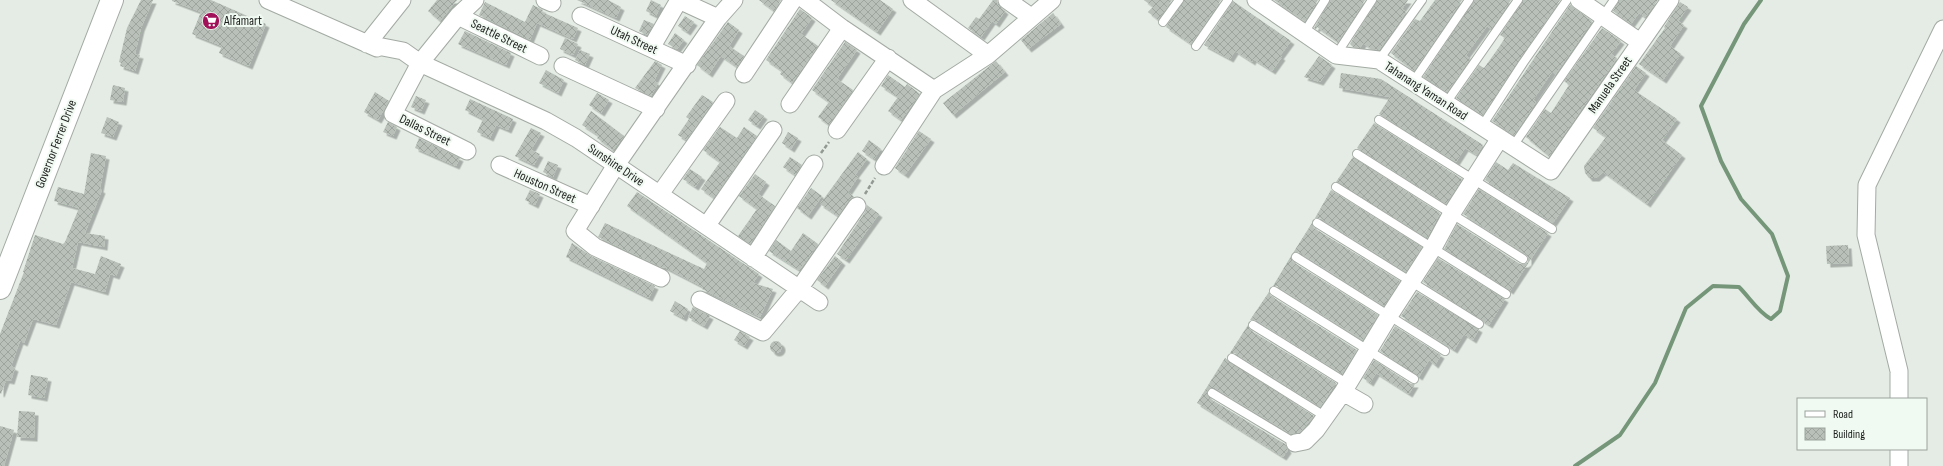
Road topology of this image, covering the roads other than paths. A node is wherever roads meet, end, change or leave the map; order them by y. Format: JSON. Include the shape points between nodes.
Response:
{"nodes":[{"id":1,"x":112,"y":0,"type":"edge"},
{"id":2,"x":268,"y":0,"type":"edge"},
{"id":3,"x":402,"y":0,"type":"edge"},
{"id":4,"x":475,"y":0,"type":"edge"},
{"id":5,"x":679,"y":0,"type":"edge"},
{"id":6,"x":734,"y":0,"type":"edge"},
{"id":7,"x":793,"y":0,"type":"edge"},
{"id":8,"x":805,"y":0,"type":"edge"},
{"id":9,"x":912,"y":0,"type":"edge"},
{"id":10,"x":1007,"y":0,"type":"edge"},
{"id":11,"x":1052,"y":0,"type":"edge"},
{"id":12,"x":1179,"y":0,"type":"edge"},
{"id":13,"x":1228,"y":0,"type":"edge"},
{"id":14,"x":1326,"y":0,"type":"edge"},
{"id":15,"x":1372,"y":0,"type":"edge"},
{"id":16,"x":1422,"y":0,"type":"edge"},
{"id":17,"x":1469,"y":0,"type":"edge"},
{"id":18,"x":1518,"y":0,"type":"edge"},
{"id":19,"x":1567,"y":0,"type":"edge"},
{"id":20,"x":1579,"y":0,"type":"edge"},
{"id":21,"x":1614,"y":0,"type":"edge"},
{"id":22,"x":1670,"y":0,"type":"edge"},
{"id":23,"x":1267,"y":3,"type":"edge"},
{"id":24,"x":458,"y":16,"type":"junction"},
{"id":25,"x":581,"y":16,"type":"dead end"},
{"id":26,"x":1031,"y":17,"type":"junction"},
{"id":27,"x":1602,"y":17,"type":"junction"},
{"id":28,"x":718,"y":18,"type":"junction"},
{"id":29,"x":1163,"y":22,"type":"dead end"},
{"id":30,"x":842,"y":28,"type":"junction"},
{"id":31,"x":1943,"y":29,"type":"edge"},
{"id":32,"x":1304,"y":33,"type":"junction"},
{"id":33,"x":1640,"y":42,"type":"junction"},
{"id":34,"x":367,"y":44,"type":"junction"},
{"id":35,"x":1196,"y":46,"type":"dead end"},
{"id":36,"x":651,"y":48,"type":"junction"},
{"id":37,"x":988,"y":55,"type":"junction"},
{"id":38,"x":1336,"y":55,"type":"junction"},
{"id":39,"x":540,"y":56,"type":"dead end"},
{"id":40,"x":888,"y":58,"type":"junction"},
{"id":41,"x":1379,"y":60,"type":"junction"},
{"id":42,"x":420,"y":63,"type":"junction"},
{"id":43,"x":686,"y":65,"type":"junction"},
{"id":44,"x":563,"y":66,"type":"dead end"},
{"id":45,"x":744,"y":74,"type":"dead end"},
{"id":46,"x":1413,"y":82,"type":"junction"},
{"id":47,"x":934,"y":90,"type":"junction"},
{"id":48,"x":726,"y":101,"type":"dead end"},
{"id":49,"x":1446,"y":103,"type":"junction"},
{"id":50,"x":790,"y":104,"type":"dead end"},
{"id":51,"x":656,"y":109,"type":"junction"},
{"id":52,"x":1379,"y":120,"type":"dead end"},
{"id":53,"x":1482,"y":126,"type":"junction"},
{"id":54,"x":773,"y":130,"type":"dead end"},
{"id":55,"x":837,"y":130,"type":"road end"},
{"id":56,"x":1506,"y":142,"type":"junction"},
{"id":57,"x":467,"y":151,"type":"dead end"},
{"id":58,"x":1357,"y":154,"type":"dead end"},
{"id":59,"x":814,"y":164,"type":"road end"},
{"id":60,"x":500,"y":165,"type":"dead end"},
{"id":61,"x":616,"y":165,"type":"junction"},
{"id":62,"x":884,"y":166,"type":"road end"},
{"id":63,"x":1551,"y":171,"type":"joint"},
{"id":64,"x":1473,"y":181,"type":"junction"},
{"id":65,"x":1336,"y":187,"type":"dead end"},
{"id":66,"x":660,"y":194,"type":"junction"},
{"id":67,"x":591,"y":206,"type":"junction"},
{"id":68,"x":857,"y":206,"type":"road end"},
{"id":69,"x":1452,"y":213,"type":"junction"},
{"id":70,"x":1316,"y":223,"type":"dead end"},
{"id":71,"x":707,"y":226,"type":"junction"},
{"id":72,"x":1552,"y":229,"type":"dead end"},
{"id":73,"x":1434,"y":248,"type":"junction"},
{"id":74,"x":1296,"y":257,"type":"dead end"},
{"id":75,"x":753,"y":258,"type":"junction"},
{"id":76,"x":1523,"y":259,"type":"dead end"},
{"id":77,"x":661,"y":278,"type":"dead end"},
{"id":78,"x":1412,"y":282,"type":"junction"},
{"id":79,"x":0,"y":288,"type":"edge"},
{"id":80,"x":799,"y":289,"type":"junction"},
{"id":81,"x":1274,"y":291,"type":"dead end"},
{"id":82,"x":1506,"y":294,"type":"dead end"},
{"id":83,"x":700,"y":300,"type":"dead end"},
{"id":84,"x":819,"y":302,"type":"dead end"},
{"id":85,"x":1389,"y":316,"type":"junction"},
{"id":86,"x":1479,"y":324,"type":"dead end"},
{"id":87,"x":1253,"y":325,"type":"dead end"},
{"id":88,"x":1369,"y":350,"type":"junction"},
{"id":89,"x":1445,"y":351,"type":"dead end"},
{"id":90,"x":1232,"y":358,"type":"dead end"},
{"id":91,"x":1414,"y":379,"type":"dead end"},
{"id":92,"x":1346,"y":388,"type":"junction"},
{"id":93,"x":1212,"y":393,"type":"dead end"},
{"id":94,"x":1899,"y":398,"type":"edge"},
{"id":95,"x":1364,"y":404,"type":"dead end"},
{"id":96,"x":1326,"y":417,"type":"junction"},
{"id":97,"x":1295,"y":443,"type":"joint"},
{"id":98,"x":1899,"y":450,"type":"edge"},
{"id":99,"x":1899,"y":466,"type":"edge"}],
"edges":[{"from":1,"to":79,"type":"main road","name":"Governor Ferrer Drive"},
{"from":2,"to":34,"type":"street","name":"Sunshine Drive"},
{"from":3,"to":34,"type":"street"},
{"from":4,"to":24,"type":"street"},
{"from":5,"to":28,"type":"street"},
{"from":5,"to":36,"type":"street"},
{"from":6,"to":28,"type":"street"},
{"from":7,"to":45,"type":"street"},
{"from":8,"to":30,"type":"street"},
{"from":9,"to":37,"type":"street"},
{"from":10,"to":26,"type":"street"},
{"from":11,"to":26,"type":"street"},
{"from":12,"to":29,"type":"lane"},
{"from":13,"to":35,"type":"lane"},
{"from":14,"to":32,"type":"lane"},
{"from":15,"to":38,"type":"lane"},
{"from":16,"to":41,"type":"lane"},
{"from":17,"to":46,"type":"lane"},
{"from":18,"to":49,"type":"lane"},
{"from":19,"to":53,"type":"lane"},
{"from":20,"to":27,"type":"street"},
{"from":21,"to":27,"type":"lane"},
{"from":22,"to":33,"type":"street","name":"Manuela Street"},
{"from":23,"to":32,"type":"street","name":"Tahanang Yaman Road"},
{"from":24,"to":39,"type":"street","name":"Seattle Street"},
{"from":24,"to":42,"type":"street"},
{"from":25,"to":36,"type":"street","name":"Utah Street"},
{"from":26,"to":37,"type":"street"},
{"from":27,"to":33,"type":"street"},
{"from":27,"to":56,"type":"lane"},
{"from":28,"to":43,"type":"street"},
{"from":30,"to":40,"type":"street"},
{"from":30,"to":50,"type":"street"},
{"from":31,"to":94,"type":"street","via":[[1867,185],[1866,235],[1899,371]]},
{"from":32,"to":38,"type":"street","name":"Tahanang Yaman Road"},
{"from":33,"to":63,"type":"street","name":"Manuela Street"},
{"from":34,"to":42,"type":"street","name":"Sunshine Drive","via":[[403,51]]},
{"from":36,"to":43,"type":"street","name":"Utah Street"},
{"from":37,"to":47,"type":"street"},
{"from":38,"to":41,"type":"street","name":"Tahanang Yaman Road"},
{"from":40,"to":47,"type":"street"},
{"from":40,"to":55,"type":"street"},
{"from":41,"to":46,"type":"street","name":"Tahanang Yaman Road"},
{"from":42,"to":57,"type":"street","name":"Dallas Street","via":[[393,114]]},
{"from":42,"to":61,"type":"street","name":"Sunshine Drive","via":[[546,122],[576,138]]},
{"from":43,"to":51,"type":"street"},
{"from":44,"to":51,"type":"street"},
{"from":46,"to":49,"type":"street","name":"Tahanang Yaman Road"},
{"from":47,"to":62,"type":"street"},
{"from":48,"to":66,"type":"street"},
{"from":49,"to":53,"type":"street","name":"Tahanang Yaman Road"},
{"from":51,"to":61,"type":"street"},
{"from":52,"to":64,"type":"lane"},
{"from":53,"to":56,"type":"street","name":"Tahanang Yaman Road"},
{"from":54,"to":71,"type":"street"},
{"from":56,"to":63,"type":"street","name":"Tahanang Yaman Road"},
{"from":56,"to":64,"type":"street"},
{"from":58,"to":69,"type":"lane"},
{"from":59,"to":75,"type":"street"},
{"from":60,"to":67,"type":"street","name":"Houston Street"},
{"from":61,"to":66,"type":"street","name":"Sunshine Drive"},
{"from":61,"to":67,"type":"street"},
{"from":64,"to":69,"type":"street"},
{"from":64,"to":72,"type":"lane"},
{"from":65,"to":73,"type":"lane"},
{"from":66,"to":71,"type":"street","name":"Sunshine Drive"},
{"from":67,"to":77,"type":"street","via":[[575,231],[594,246]]},
{"from":68,"to":80,"type":"street"},
{"from":69,"to":73,"type":"street"},
{"from":69,"to":76,"type":"lane"},
{"from":70,"to":78,"type":"lane"},
{"from":71,"to":75,"type":"street","name":"Sunshine Drive"},
{"from":73,"to":78,"type":"street"},
{"from":73,"to":82,"type":"lane"},
{"from":74,"to":85,"type":"lane"},
{"from":75,"to":80,"type":"street","name":"Sunshine Drive"},
{"from":78,"to":85,"type":"street"},
{"from":78,"to":86,"type":"lane"},
{"from":80,"to":83,"type":"street","via":[[763,332]]},
{"from":80,"to":84,"type":"street","name":"Sunshine Drive"},
{"from":81,"to":88,"type":"lane"},
{"from":85,"to":88,"type":"street"},
{"from":85,"to":89,"type":"lane"},
{"from":87,"to":92,"type":"lane"},
{"from":88,"to":91,"type":"lane"},
{"from":88,"to":92,"type":"street"},
{"from":90,"to":96,"type":"lane"},
{"from":92,"to":95,"type":"street"},
{"from":92,"to":96,"type":"street"},
{"from":93,"to":97,"type":"lane"},
{"from":96,"to":97,"type":"street","via":[[1305,441]]},
{"from":98,"to":99,"type":"street"}]}
